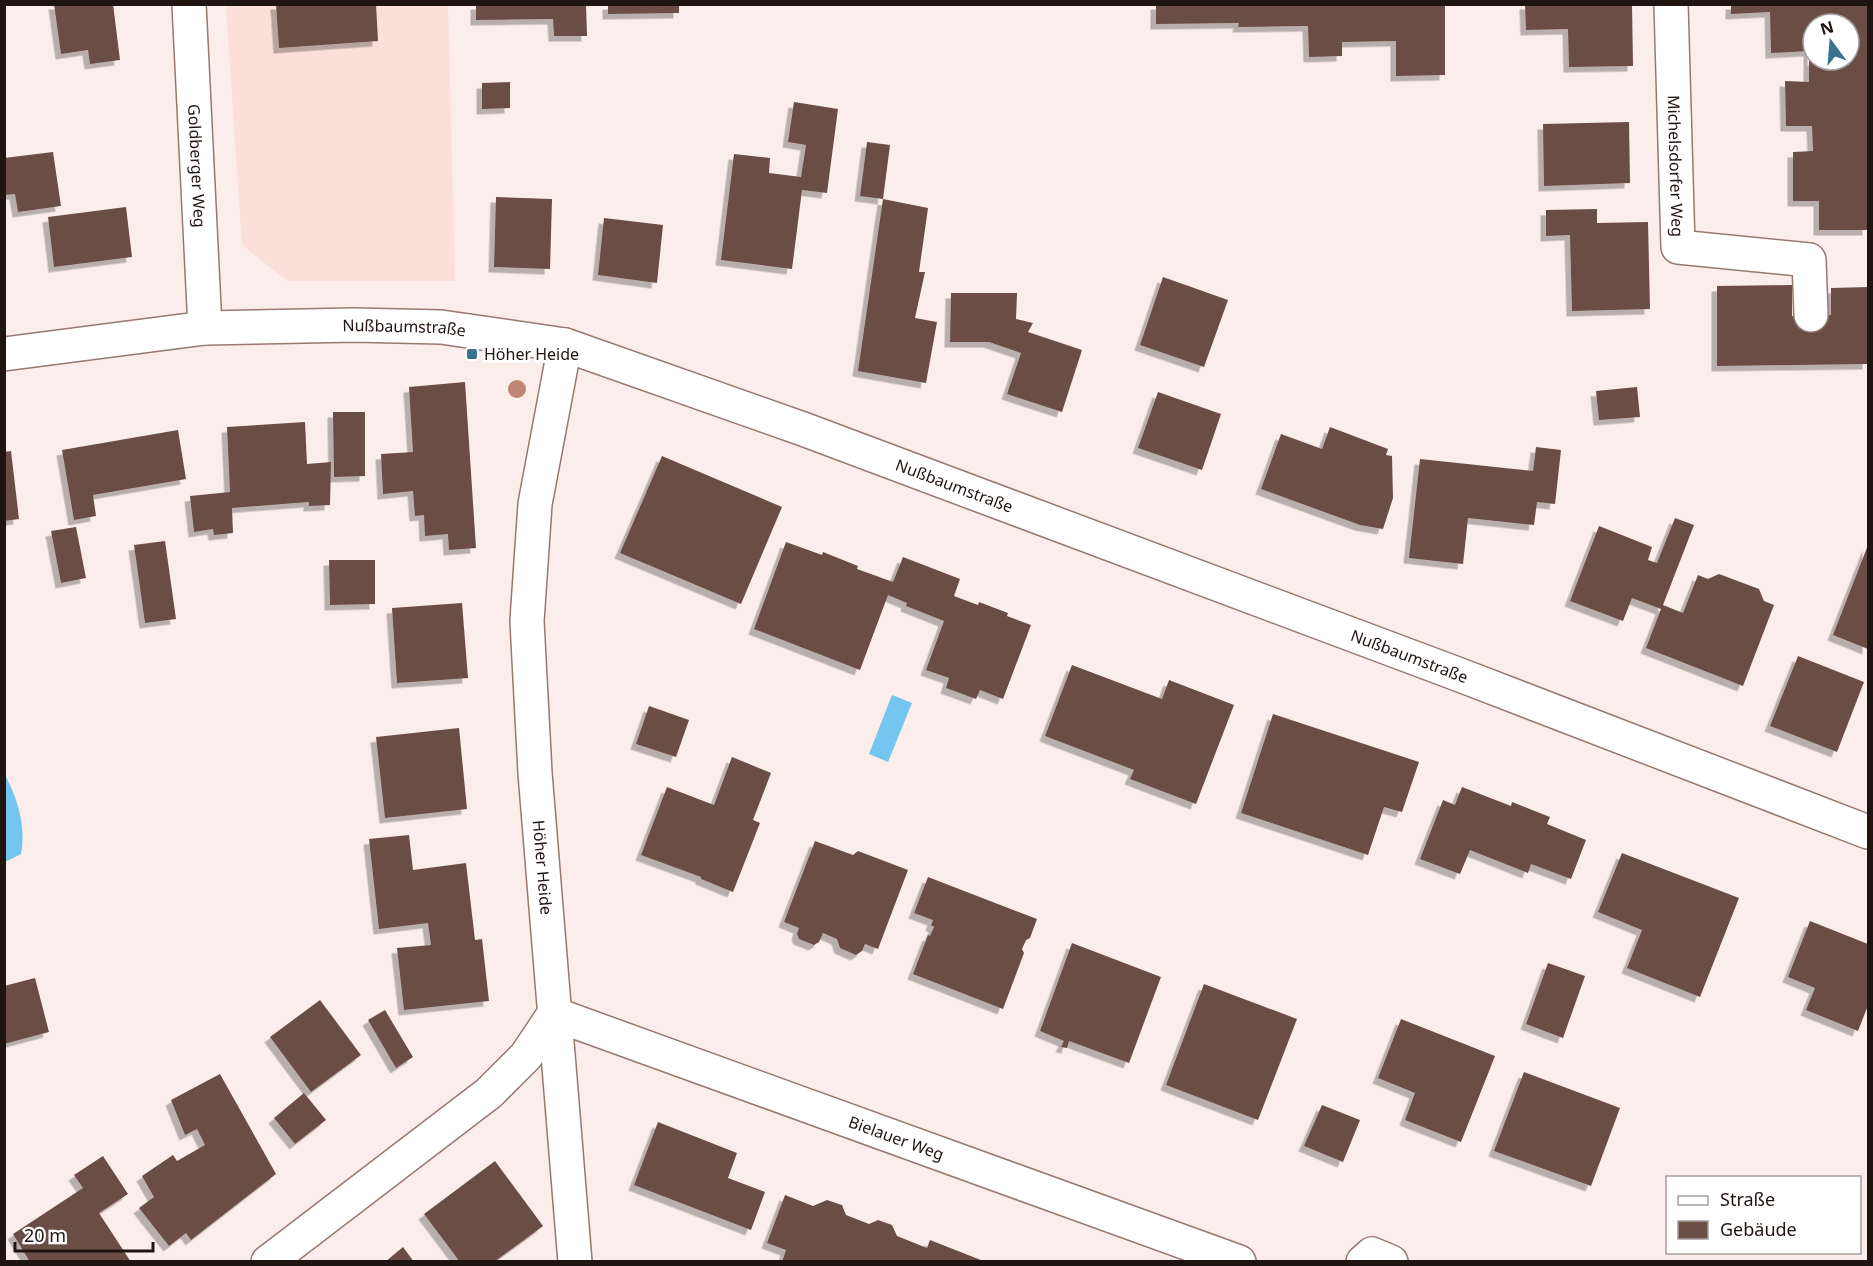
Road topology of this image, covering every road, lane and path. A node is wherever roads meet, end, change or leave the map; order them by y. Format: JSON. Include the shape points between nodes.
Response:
{"nodes":[{"id":1,"x":189,"y":4,"type":"edge"},
{"id":2,"x":1671,"y":4,"type":"edge"},
{"id":3,"x":1811,"y":315,"type":"dead end"},
{"id":4,"x":205,"y":328,"type":"junction"},
{"id":5,"x":565,"y":345,"type":"junction"},
{"id":6,"x":4,"y":354,"type":"edge"},
{"id":7,"x":1869,"y":832,"type":"edge"},
{"id":8,"x":554,"y":1014,"type":"junction"},
{"id":9,"x":268,"y":1262,"type":"edge"},
{"id":10,"x":575,"y":1262,"type":"edge"},
{"id":11,"x":1239,"y":1262,"type":"edge"},
{"id":12,"x":1363,"y":1262,"type":"edge"},
{"id":13,"x":1391,"y":1262,"type":"edge"}],
"edges":[{"from":1,"to":4,"type":"street","name":"Goldberger Weg"},
{"from":2,"to":3,"type":"street","name":"Michelsdorfer Weg","via":[[1678,247],[1809,260]]},
{"from":4,"to":5,"type":"street","name":"Nußbaumstraße","via":[[441,327]]},
{"from":4,"to":6,"type":"street","name":"Nußbaumstraße"},
{"from":5,"to":7,"type":"street","name":"Nußbaumstraße","via":[[803,429]]},
{"from":5,"to":8,"type":"street","name":"Höher Heide","via":[[535,504],[527,621]]},
{"from":8,"to":9,"type":"street","via":[[526,1056],[489,1093]]},
{"from":8,"to":10,"type":"street","name":"Höher Heide"},
{"from":8,"to":11,"type":"street","name":"Bielauer Weg"},
{"from":12,"to":13,"type":"street","via":[[1372,1254]]}]}
